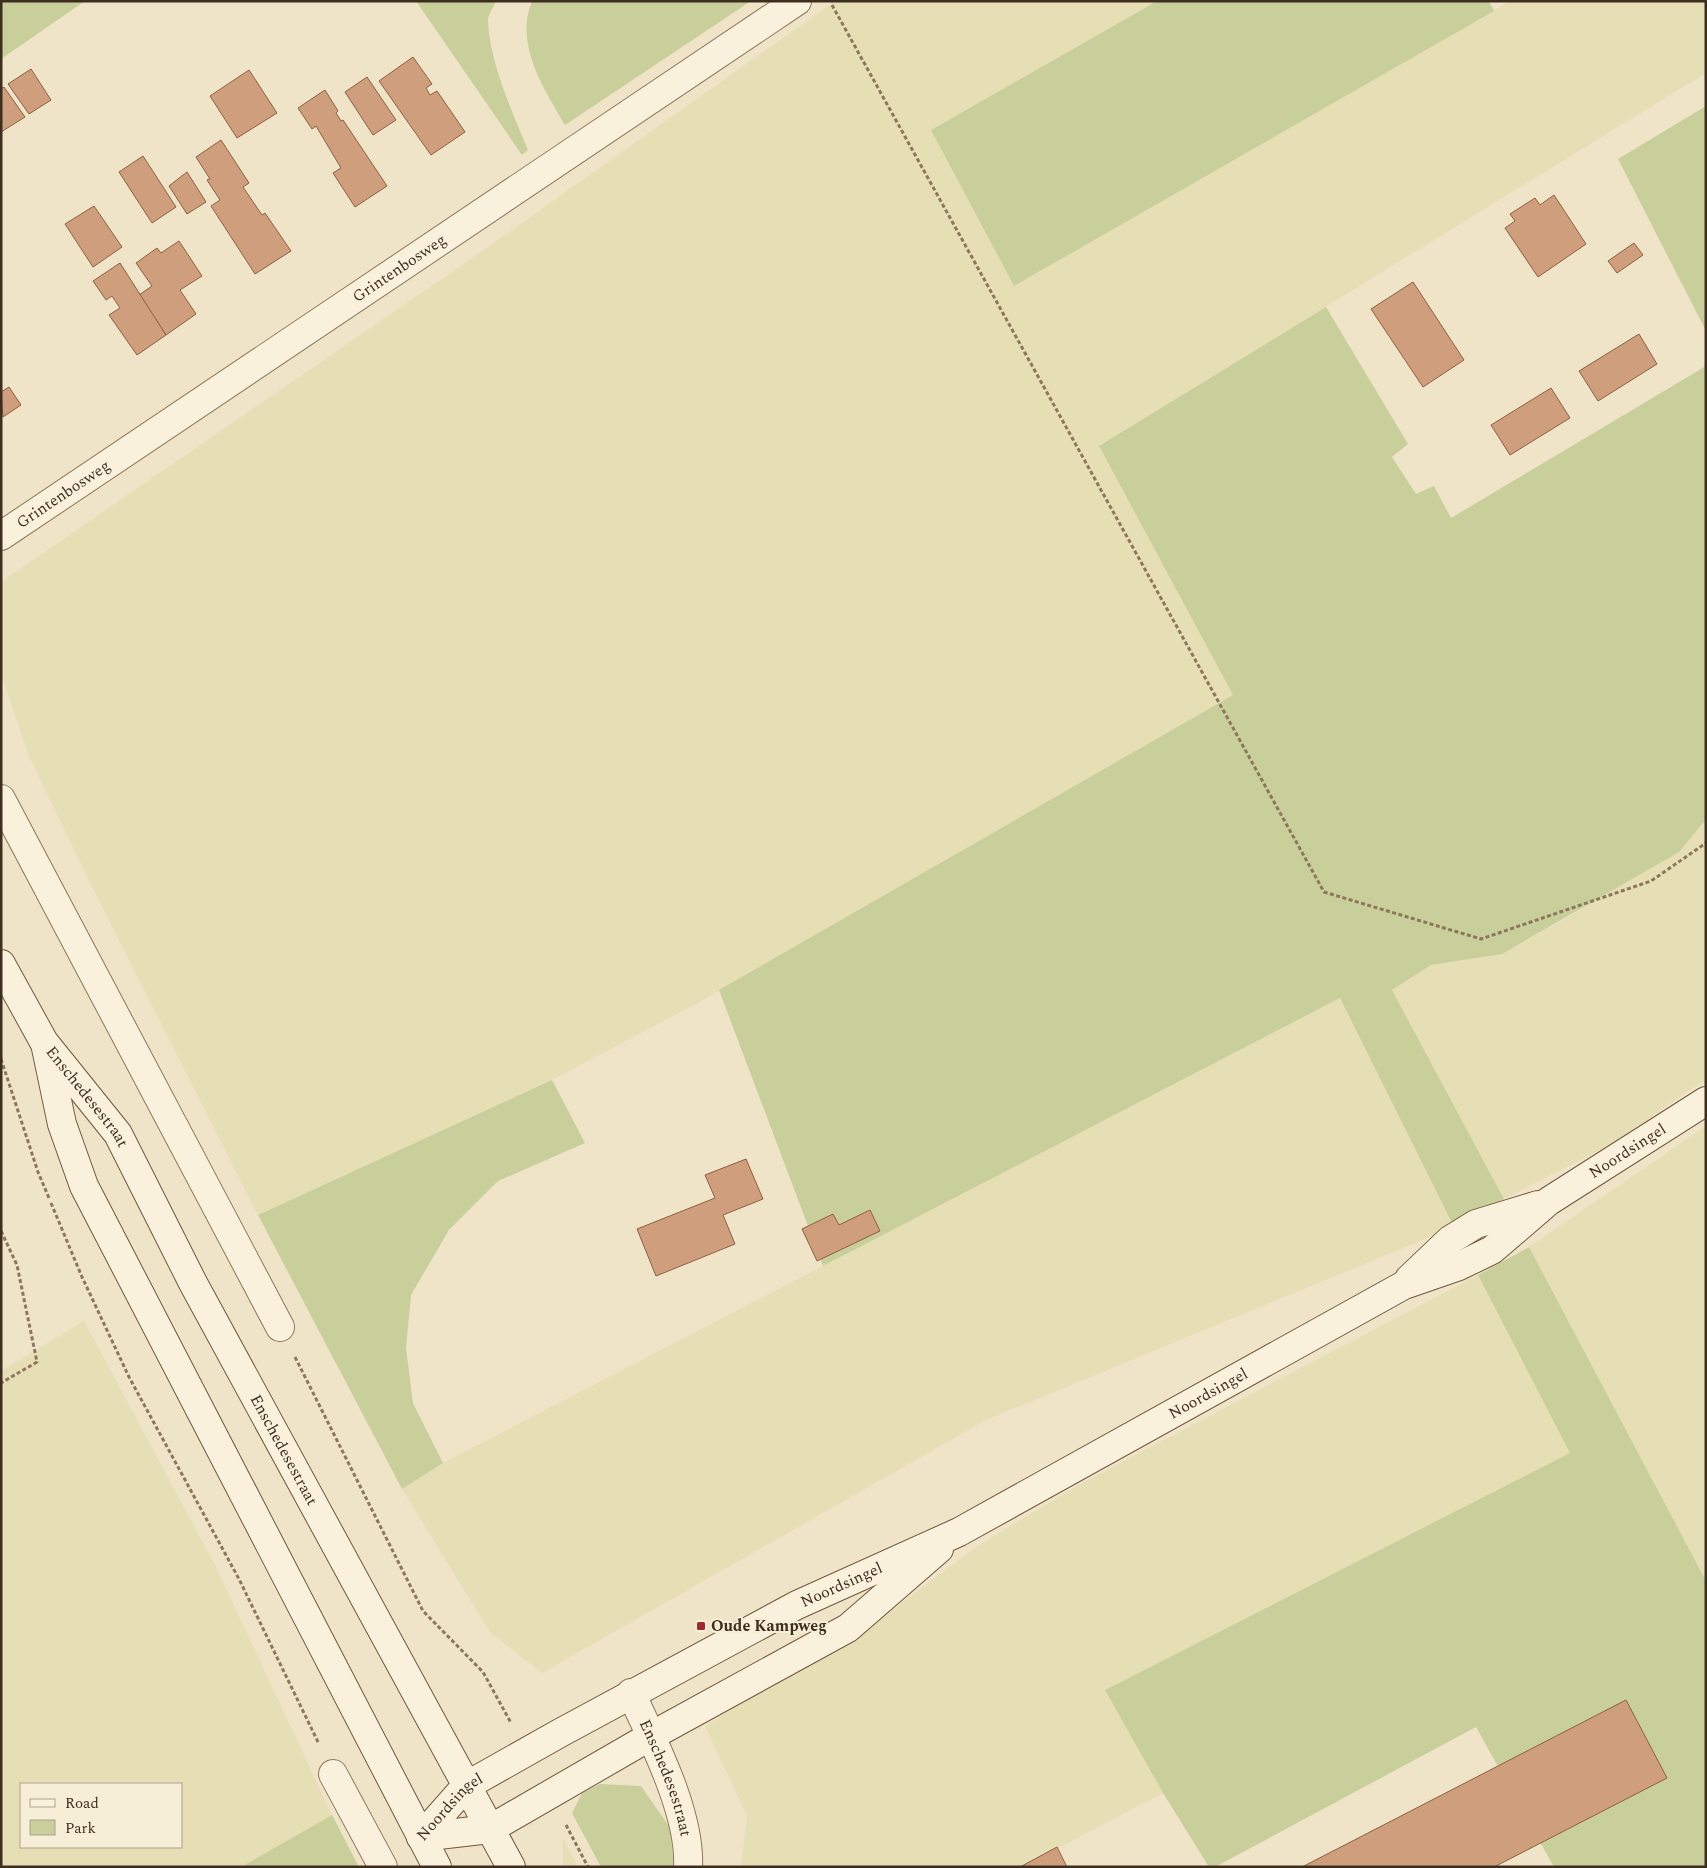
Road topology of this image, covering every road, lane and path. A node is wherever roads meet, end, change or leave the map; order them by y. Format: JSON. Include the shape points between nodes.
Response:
{"nodes":[{"id":1,"x":797,"y":1,"type":"edge"},
{"id":2,"x":830,"y":1,"type":"edge"},
{"id":3,"x":1,"y":536,"type":"edge"},
{"id":4,"x":1,"y":799,"type":"edge"},
{"id":5,"x":1706,"y":843,"type":"edge"},
{"id":6,"x":1,"y":964,"type":"edge"},
{"id":7,"x":44,"y":1042,"type":"junction"},
{"id":8,"x":1,"y":1059,"type":"edge"},
{"id":9,"x":1706,"y":1101,"type":"edge"},
{"id":10,"x":1,"y":1231,"type":"edge"},
{"id":11,"x":280,"y":1327,"type":"joint"},
{"id":12,"x":1,"y":1383,"type":"edge"},
{"id":13,"x":959,"y":1532,"type":"junction"},
{"id":14,"x":631,"y":1693,"type":"junction"},
{"id":15,"x":651,"y":1736,"type":"junction"},
{"id":16,"x":526,"y":1752,"type":"junction"},
{"id":17,"x":333,"y":1774,"type":"joint"},
{"id":18,"x":466,"y":1786,"type":"junction"},
{"id":19,"x":548,"y":1796,"type":"junction"},
{"id":20,"x":490,"y":1829,"type":"junction"},
{"id":21,"x":421,"y":1837,"type":"junction"},
{"id":22,"x":383,"y":1867,"type":"edge"},
{"id":23,"x":437,"y":1867,"type":"edge"},
{"id":24,"x":511,"y":1867,"type":"edge"},
{"id":25,"x":588,"y":1867,"type":"edge"},
{"id":26,"x":688,"y":1867,"type":"edge"}],
"edges":[{"from":1,"to":3,"type":"main road","name":"Grintenbosweg"},
{"from":2,"to":5,"type":"path","via":[[1324,892],[1481,939],[1651,881]]},
{"from":4,"to":11,"type":"main road"},
{"from":6,"to":7,"type":"main road","name":"Enschedesestraat"},
{"from":7,"to":18,"type":"main road","name":"Enschedesestraat","via":[[118,1134],[193,1283]]},
{"from":7,"to":21,"type":"main road","name":"Enschedesestraat","via":[[62,1124],[84,1186]]},
{"from":8,"to":17,"type":"path","via":[[38,1172],[82,1277],[129,1377],[239,1579]]},
{"from":9,"to":13,"type":"main road","name":"Noordsingel","via":[[1549,1202],[1492,1250],[1459,1266],[1404,1284]]},
{"from":10,"to":12,"type":"path","via":[[18,1265],[37,1362]]},
{"from":11,"to":16,"type":"path","via":[[423,1611],[483,1672]]},
{"from":13,"to":14,"type":"main road","name":"Noordsingel","via":[[797,1605]]},
{"from":13,"to":15,"type":"main road","name":"Noordsingel","via":[[848,1628]]},
{"from":14,"to":15,"type":"main road","name":"Enschedesestraat"},
{"from":14,"to":16,"type":"main road","name":"Noordsingel"},
{"from":15,"to":19,"type":"main road","name":"Noordsingel"},
{"from":15,"to":26,"type":"main road","name":"Enschedesestraat","via":[[680,1811],[689,1851]]},
{"from":16,"to":18,"type":"main road","name":"Noordsingel"},
{"from":17,"to":22,"type":"main road"},
{"from":18,"to":20,"type":"main road","name":"Enschedesestraat"},
{"from":18,"to":21,"type":"main road","name":"Noordsingel"},
{"from":19,"to":20,"type":"main road","name":"Noordsingel"},
{"from":19,"to":25,"type":"path"},
{"from":20,"to":21,"type":"main road","name":"Noordsingel"},
{"from":20,"to":24,"type":"main road","name":"Enschedesestraat"},
{"from":21,"to":23,"type":"main road","name":"Enschedesestraat"}]}
